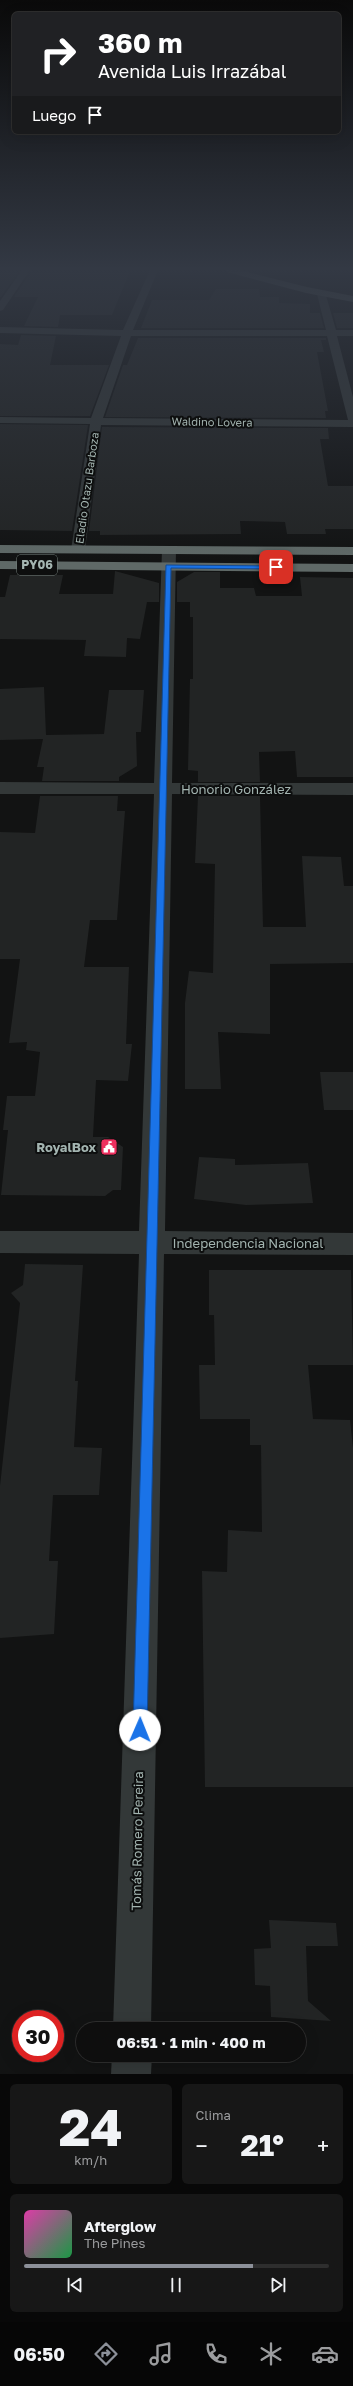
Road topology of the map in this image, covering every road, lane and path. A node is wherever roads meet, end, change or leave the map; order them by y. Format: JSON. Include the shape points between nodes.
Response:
{"nodes":[{"id":1,"x":115,"y":367,"type":"edge"},
{"id":2,"x":339,"y":367,"type":"edge"},
{"id":3,"x":0,"y":420,"type":"edge"},
{"id":4,"x":353,"y":420,"type":"edge"},
{"id":5,"x":96,"y":421,"type":"junction"},
{"id":6,"x":353,"y":424,"type":"edge"},
{"id":7,"x":0,"y":549,"type":"edge"},
{"id":8,"x":78,"y":550,"type":"junction"},
{"id":9,"x":353,"y":551,"type":"edge"},
{"id":10,"x":168,"y":558,"type":"junction"},
{"id":11,"x":0,"y":565,"type":"edge"},
{"id":12,"x":353,"y":568,"type":"edge"},
{"id":13,"x":0,"y":788,"type":"edge"},
{"id":14,"x":163,"y":789,"type":"junction"},
{"id":15,"x":353,"y":789,"type":"edge"},
{"id":16,"x":0,"y":1242,"type":"edge"},
{"id":17,"x":152,"y":1243,"type":"junction"},
{"id":18,"x":353,"y":1244,"type":"edge"},
{"id":19,"x":132,"y":2022,"type":"edge"},
{"id":20,"x":132,"y":2062,"type":"edge"},
{"id":21,"x":131,"y":2074,"type":"edge"}],
"edges":[{"from":1,"to":5,"type":"street","name":"Eladio Otazu Barboza"},
{"from":2,"to":4,"type":"street"},
{"from":3,"to":5,"type":"street","name":"Waldino Lovera"},
{"from":5,"to":6,"type":"street","name":"Waldino Lovera"},
{"from":5,"to":8,"type":"street","name":"Eladio Otazu Barboza"},
{"from":7,"to":8,"type":"highway","number":"PY06"},
{"from":8,"to":10,"type":"highway","number":"PY06"},
{"from":9,"to":10,"type":"highway","number":"PY06"},
{"from":10,"to":11,"type":"highway","number":"PY06"},
{"from":10,"to":12,"type":"highway","number":"PY06"},
{"from":10,"to":14,"type":"street","name":"Tomás Romero Pereira"},
{"from":13,"to":14,"type":"street","name":"Honorio González"},
{"from":14,"to":15,"type":"street","name":"Honorio González"},
{"from":14,"to":17,"type":"street","name":"Tomás Romero Pereira"},
{"from":16,"to":17,"type":"street","name":"Independencia Nacional"},
{"from":17,"to":18,"type":"street","name":"Independencia Nacional"},
{"from":17,"to":19,"type":"street","name":"Tomás Romero Pereira"},
{"from":20,"to":21,"type":"street"}]}
